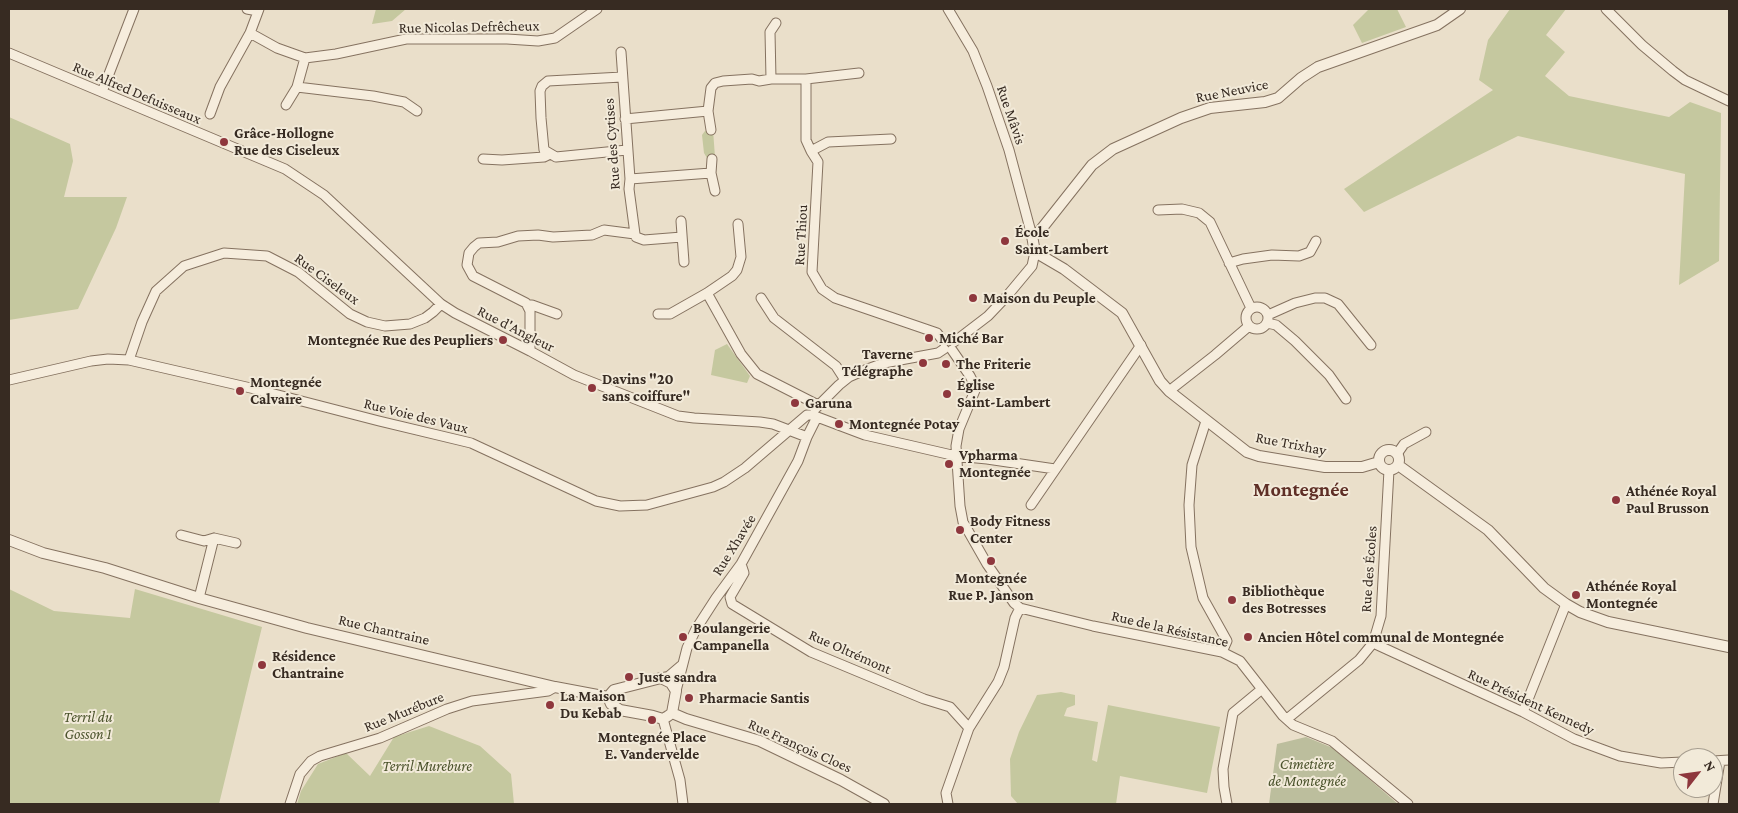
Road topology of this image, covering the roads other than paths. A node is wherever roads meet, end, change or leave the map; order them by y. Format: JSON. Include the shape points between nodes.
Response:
{"nodes":[{"id":1,"x":134,"y":9,"type":"edge"},
{"id":2,"x":247,"y":9,"type":"edge"},
{"id":3,"x":597,"y":9,"type":"edge"},
{"id":4,"x":948,"y":9,"type":"edge"},
{"id":5,"x":1460,"y":9,"type":"edge"},
{"id":6,"x":1606,"y":9,"type":"edge"},
{"id":7,"x":259,"y":10,"type":"edge"},
{"id":8,"x":776,"y":23,"type":"dead end"},
{"id":9,"x":250,"y":34,"type":"junction"},
{"id":10,"x":621,"y":52,"type":"dead end"},
{"id":11,"x":9,"y":53,"type":"edge"},
{"id":12,"x":305,"y":58,"type":"junction"},
{"id":13,"x":859,"y":73,"type":"dead end"},
{"id":14,"x":622,"y":77,"type":"junction"},
{"id":15,"x":772,"y":79,"type":"junction"},
{"id":16,"x":806,"y":79,"type":"junction"},
{"id":17,"x":297,"y":86,"type":"junction"},
{"id":18,"x":102,"y":92,"type":"junction"},
{"id":19,"x":1729,"y":101,"type":"edge"},
{"id":20,"x":286,"y":105,"type":"dead end"},
{"id":21,"x":416,"y":111,"type":"dead end"},
{"id":22,"x":708,"y":111,"type":"junction"},
{"id":23,"x":210,"y":114,"type":"dead end"},
{"id":24,"x":625,"y":119,"type":"junction"},
{"id":25,"x":711,"y":130,"type":"dead end"},
{"id":26,"x":891,"y":139,"type":"dead end"},
{"id":27,"x":627,"y":150,"type":"junction"},
{"id":28,"x":811,"y":151,"type":"junction"},
{"id":29,"x":550,"y":154,"type":"junction"},
{"id":30,"x":255,"y":157,"type":"joint"},
{"id":31,"x":483,"y":159,"type":"dead end"},
{"id":32,"x":712,"y":159,"type":"dead end"},
{"id":33,"x":711,"y":173,"type":"junction"},
{"id":34,"x":630,"y":179,"type":"junction"},
{"id":35,"x":715,"y":191,"type":"dead end"},
{"id":36,"x":1158,"y":210,"type":"dead end"},
{"id":37,"x":681,"y":220,"type":"dead end"},
{"id":38,"x":738,"y":224,"type":"dead end"},
{"id":39,"x":635,"y":234,"type":"junction"},
{"id":40,"x":682,"y":236,"type":"junction"},
{"id":41,"x":1032,"y":236,"type":"junction"},
{"id":42,"x":1316,"y":241,"type":"dead end"},
{"id":43,"x":1036,"y":252,"type":"junction"},
{"id":44,"x":684,"y":262,"type":"dead end"},
{"id":45,"x":1229,"y":263,"type":"junction"},
{"id":46,"x":707,"y":293,"type":"junction"},
{"id":47,"x":761,"y":298,"type":"dead end"},
{"id":48,"x":441,"y":304,"type":"junction"},
{"id":49,"x":528,"y":305,"type":"junction"},
{"id":50,"x":1251,"y":308,"type":"junction"},
{"id":51,"x":557,"y":314,"type":"dead end"},
{"id":52,"x":658,"y":314,"type":"dead end"},
{"id":53,"x":1267,"y":319,"type":"junction"},
{"id":54,"x":1248,"y":326,"type":"junction"},
{"id":55,"x":1141,"y":345,"type":"junction"},
{"id":56,"x":1371,"y":345,"type":"dead end"},
{"id":57,"x":949,"y":346,"type":"junction"},
{"id":58,"x":530,"y":350,"type":"junction"},
{"id":59,"x":129,"y":360,"type":"junction"},
{"id":60,"x":9,"y":380,"type":"edge"},
{"id":61,"x":845,"y":380,"type":"junction"},
{"id":62,"x":1169,"y":390,"type":"junction"},
{"id":63,"x":1346,"y":399,"type":"dead end"},
{"id":64,"x":818,"y":405,"type":"junction"},
{"id":65,"x":812,"y":416,"type":"junction"},
{"id":66,"x":1206,"y":420,"type":"junction"},
{"id":67,"x":790,"y":430,"type":"junction"},
{"id":68,"x":1426,"y":432,"type":"dead end"},
{"id":69,"x":807,"y":437,"type":"junction"},
{"id":70,"x":956,"y":456,"type":"junction"},
{"id":71,"x":1379,"y":462,"type":"junction"},
{"id":72,"x":1395,"y":463,"type":"junction"},
{"id":73,"x":1055,"y":469,"type":"junction"},
{"id":74,"x":1031,"y":505,"type":"dead end"},
{"id":75,"x":181,"y":536,"type":"dead end"},
{"id":76,"x":214,"y":538,"type":"junction"},
{"id":77,"x":9,"y":540,"type":"edge"},
{"id":78,"x":236,"y":543,"type":"dead end"},
{"id":79,"x":741,"y":564,"type":"junction"},
{"id":80,"x":199,"y":598,"type":"junction"},
{"id":81,"x":1566,"y":604,"type":"junction"},
{"id":82,"x":1020,"y":608,"type":"junction"},
{"id":83,"x":1373,"y":643,"type":"junction"},
{"id":84,"x":1729,"y":648,"type":"edge"},
{"id":85,"x":1222,"y":652,"type":"junction"},
{"id":86,"x":682,"y":665,"type":"junction"},
{"id":87,"x":661,"y":678,"type":"junction"},
{"id":88,"x":559,"y":687,"type":"junction"},
{"id":89,"x":1262,"y":689,"type":"junction"},
{"id":90,"x":676,"y":690,"type":"junction"},
{"id":91,"x":608,"y":696,"type":"junction"},
{"id":92,"x":1523,"y":712,"type":"junction"},
{"id":93,"x":668,"y":716,"type":"junction"},
{"id":94,"x":1287,"y":719,"type":"junction"},
{"id":95,"x":970,"y":728,"type":"junction"},
{"id":96,"x":1673,"y":762,"type":"edge"},
{"id":97,"x":290,"y":804,"type":"edge"},
{"id":98,"x":683,"y":804,"type":"edge"},
{"id":99,"x":884,"y":804,"type":"edge"},
{"id":100,"x":948,"y":804,"type":"edge"},
{"id":101,"x":1227,"y":804,"type":"edge"},
{"id":102,"x":1408,"y":804,"type":"edge"}],
"edges":[{"from":1,"to":18,"type":"street"},
{"from":2,"to":7,"type":"street"},
{"from":3,"to":12,"type":"street","name":"Rue Nicolas Defrêcheux","via":[[555,38],[538,41],[406,40]]},
{"from":4,"to":41,"type":"street","name":"Rue Mâvis","via":[[973,51],[987,86],[1009,150]]},
{"from":5,"to":41,"type":"street","name":"Rue Neuvice","via":[[1437,25],[1318,67],[1278,98],[1210,108],[1113,149],[1092,165],[1039,232]]},
{"from":6,"to":19,"type":"street","via":[[1673,71]]},
{"from":7,"to":9,"type":"street"},
{"from":8,"to":15,"type":"street","via":[[770,32]]},
{"from":9,"to":12,"type":"street","name":"Rue Nicolas Defrêcheux"},
{"from":9,"to":23,"type":"street","via":[[220,87]]},
{"from":10,"to":14,"type":"street","name":"Rue des Cytises"},
{"from":11,"to":18,"type":"street","name":"Rue Alfred Defuisseaux"},
{"from":12,"to":17,"type":"street"},
{"from":13,"to":16,"type":"street"},
{"from":14,"to":24,"type":"street","name":"Rue des Cytises"},
{"from":14,"to":29,"type":"street","via":[[548,81],[545,84],[540,91],[544,150]]},
{"from":15,"to":16,"type":"street"},
{"from":15,"to":22,"type":"street","via":[[715,83],[711,88]]},
{"from":16,"to":28,"type":"street","name":"Rue Thiou","via":[[806,140]]},
{"from":17,"to":20,"type":"street"},
{"from":17,"to":21,"type":"street","via":[[404,102]]},
{"from":18,"to":30,"type":"street","name":"Rue Alfred Defuisseaux"},
{"from":22,"to":24,"type":"street"},
{"from":22,"to":25,"type":"street"},
{"from":24,"to":27,"type":"street","name":"Rue des Cytises"},
{"from":26,"to":28,"type":"street","via":[[828,142]]},
{"from":27,"to":29,"type":"street","via":[[556,157]]},
{"from":27,"to":34,"type":"street","name":"Rue des Cytises"},
{"from":28,"to":57,"type":"street","name":"Rue Thiou","via":[[818,162],[812,272],[822,289],[835,298],[936,333]]},
{"from":29,"to":31,"type":"street","via":[[544,157]]},
{"from":30,"to":48,"type":"street","name":"Rue d'Angleur","via":[[285,169],[324,195]]},
{"from":32,"to":33,"type":"street"},
{"from":33,"to":34,"type":"street"},
{"from":33,"to":35,"type":"street"},
{"from":34,"to":39,"type":"street","name":"Rue des Cytises","via":[[630,210]]},
{"from":36,"to":45,"type":"street","via":[[1182,209],[1199,213],[1210,222]]},
{"from":37,"to":40,"type":"street"},
{"from":38,"to":46,"type":"street","via":[[740,264],[732,276]]},
{"from":39,"to":40,"type":"street","via":[[644,240]]},
{"from":39,"to":49,"type":"street","via":[[604,230],[592,235],[518,236],[478,244],[469,253],[467,265],[474,276]]},
{"from":40,"to":44,"type":"street"},
{"from":41,"to":43,"type":"street"},
{"from":42,"to":45,"type":"street","via":[[1310,252],[1298,256],[1272,255]]},
{"from":43,"to":55,"type":"street","name":"Rue Trixhay","via":[[1122,312]]},
{"from":43,"to":57,"type":"street","name":"Rue Xhavée","via":[[1032,266],[1007,296],[988,316]]},
{"from":45,"to":50,"type":"street"},
{"from":46,"to":52,"type":"street","via":[[670,314]]},
{"from":46,"to":64,"type":"street","via":[[741,354],[757,374]]},
{"from":47,"to":61,"type":"street","via":[[774,318],[836,366]]},
{"from":48,"to":58,"type":"street","name":"Rue d'Angleur"},
{"from":48,"to":59,"type":"street","name":"Rue Ciseleux","via":[[429,315],[410,324],[385,326],[367,322],[350,314],[298,272],[267,256],[224,253],[184,266],[156,291]]},
{"from":49,"to":51,"type":"street"},
{"from":49,"to":58,"type":"street"},
{"from":50,"to":53,"type":"street","via":[[1264,309]]},
{"from":50,"to":54,"type":"street","via":[[1246,313]]},
{"from":53,"to":54,"type":"street","via":[[1262,328],[1255,330]]},
{"from":53,"to":56,"type":"street","via":[[1295,303],[1325,298],[1338,304]]},
{"from":53,"to":63,"type":"street","via":[[1295,341]]},
{"from":54,"to":62,"type":"street"},
{"from":55,"to":62,"type":"street","name":"Rue Trixhay","via":[[1160,381]]},
{"from":55,"to":73,"type":"street"},
{"from":57,"to":61,"type":"street","name":"Rue Xhavée","via":[[938,353],[865,370]]},
{"from":57,"to":70,"type":"street","via":[[976,388],[959,429]]},
{"from":58,"to":67,"type":"street","name":"Rue d'Angleur","via":[[574,375],[678,416],[760,422]]},
{"from":59,"to":60,"type":"street","name":"Rue Voie des Vaux","via":[[91,361]]},
{"from":59,"to":67,"type":"street","name":"Rue Voie des Vaux","via":[[255,388],[471,444],[596,501],[620,506],[647,505],[713,487],[745,468]]},
{"from":61,"to":64,"type":"street","name":"Rue Xhavée"},
{"from":62,"to":66,"type":"street","name":"Rue Trixhay"},
{"from":64,"to":65,"type":"street","name":"Rue Xhavée"},
{"from":65,"to":67,"type":"street","name":"Rue Voie des Vaux"},
{"from":65,"to":69,"type":"street","name":"Rue Xhavée"},
{"from":65,"to":70,"type":"street","via":[[865,435]]},
{"from":66,"to":71,"type":"street","name":"Rue Trixhay","via":[[1247,452],[1259,456],[1325,467],[1362,467]]},
{"from":66,"to":85,"type":"street","via":[[1192,465],[1189,505],[1191,547],[1203,598],[1227,642]]},
{"from":67,"to":69,"type":"street","name":"Rue d'Angleur"},
{"from":68,"to":72,"type":"street","name":"Rue Trixhay","via":[[1404,444]]},
{"from":69,"to":79,"type":"street","name":"Rue Xhavée","via":[[798,461]]},
{"from":70,"to":73,"type":"street"},
{"from":70,"to":82,"type":"street","via":[[963,522],[987,564]]},
{"from":71,"to":72,"type":"street","via":[[1382,468]]},
{"from":71,"to":72,"type":"street","name":"Rue Trixhay","via":[[1380,455],[1386,450],[1393,451]]},
{"from":72,"to":81,"type":"street","via":[[1488,530],[1544,588]]},
{"from":72,"to":83,"type":"street","name":"Rue des Écoles","via":[[1381,616]]},
{"from":73,"to":74,"type":"street"},
{"from":75,"to":76,"type":"street","via":[[204,541]]},
{"from":76,"to":78,"type":"street"},
{"from":76,"to":80,"type":"street"},
{"from":77,"to":80,"type":"street","name":"Rue Chantraine","via":[[43,553],[105,568]]},
{"from":79,"to":86,"type":"street","name":"Rue Xhavée","via":[[696,629]]},
{"from":79,"to":95,"type":"street","name":"Rue Oltrémont","via":[[744,573],[730,598],[732,604],[811,652],[950,708]]},
{"from":80,"to":88,"type":"street","name":"Rue Chantraine","via":[[307,628]]},
{"from":81,"to":84,"type":"street","via":[[1608,622]]},
{"from":81,"to":92,"type":"street"},
{"from":82,"to":85,"type":"street","name":"Rue de la Résistance"},
{"from":82,"to":95,"type":"street","via":[[998,682]]},
{"from":83,"to":92,"type":"street","name":"Rue Président Kennedy"},
{"from":83,"to":94,"type":"street","name":"Rue des Écoles","via":[[1359,660]]},
{"from":85,"to":89,"type":"street","name":"Rue de la Résistance","via":[[1240,661]]},
{"from":86,"to":87,"type":"street","via":[[669,676]]},
{"from":86,"to":90,"type":"street","name":"Rue Xhavée"},
{"from":87,"to":90,"type":"street"},
{"from":87,"to":91,"type":"street","via":[[614,690]]},
{"from":88,"to":91,"type":"street","name":"Rue Chantraine"},
{"from":88,"to":97,"type":"street","name":"Rue Murébure","via":[[472,701],[380,738],[320,756],[300,774]]},
{"from":89,"to":94,"type":"street","name":"Rue de la Résistance"},
{"from":89,"to":101,"type":"street","via":[[1233,713],[1223,769]]},
{"from":90,"to":93,"type":"street"},
{"from":91,"to":93,"type":"street","name":"Rue François Cloes","via":[[611,704],[620,710]]},
{"from":92,"to":96,"type":"street","name":"Rue Président Kennedy","via":[[1574,739],[1620,756]]},
{"from":93,"to":98,"type":"street","via":[[665,730],[680,780]]},
{"from":93,"to":99,"type":"street","name":"Rue François Cloes","via":[[760,741]]},
{"from":94,"to":102,"type":"street","name":"Rue de la Résistance","via":[[1296,727],[1332,741]]},
{"from":95,"to":100,"type":"street","via":[[946,793]]}]}
